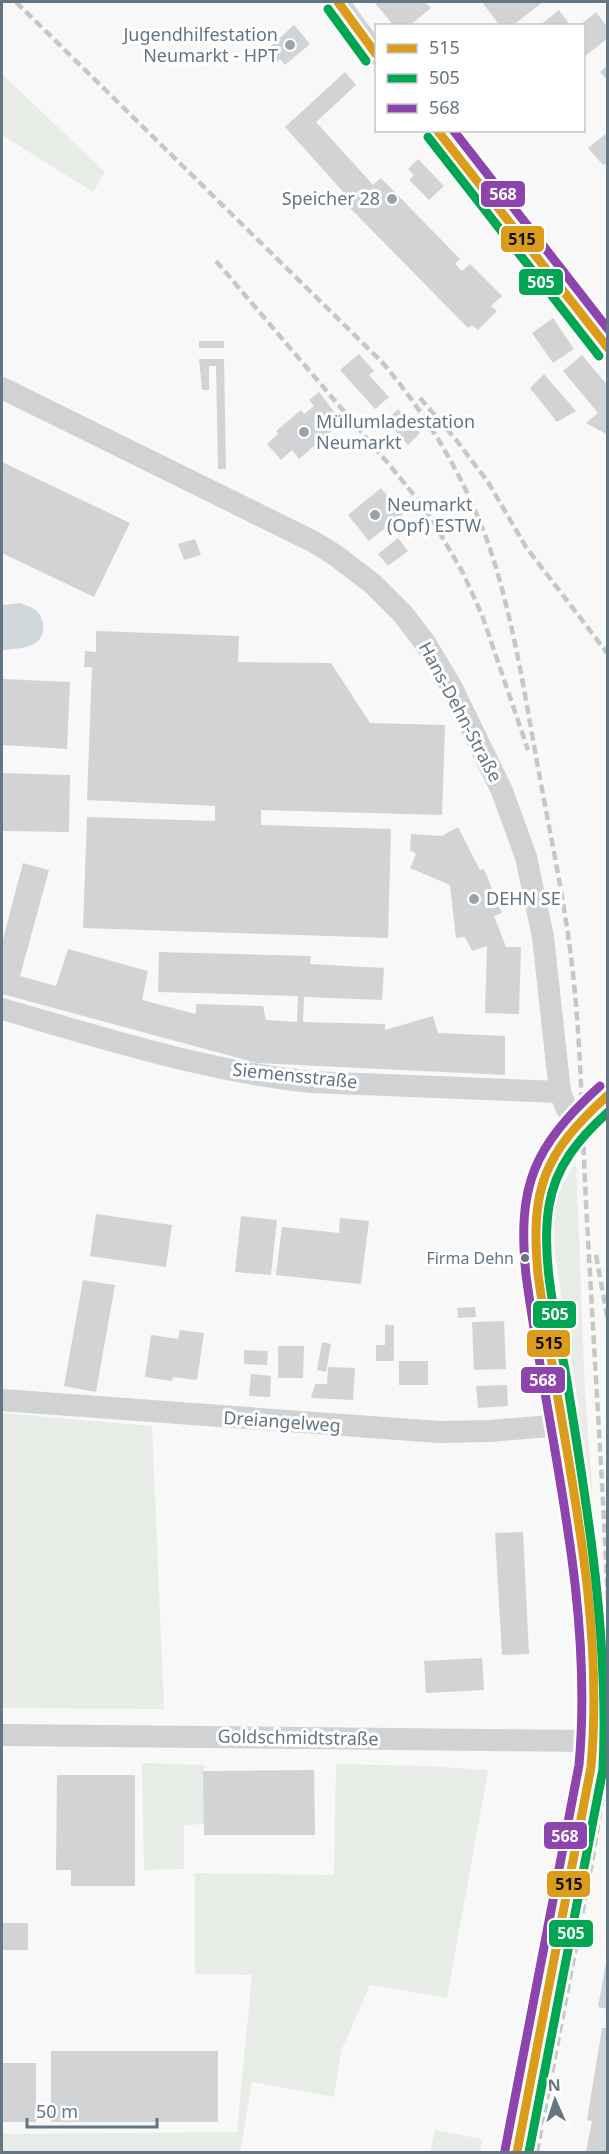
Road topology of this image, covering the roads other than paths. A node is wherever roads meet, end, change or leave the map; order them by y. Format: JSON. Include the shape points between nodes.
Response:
{"nodes":[{"id":1,"x":338,"y":2,"type":"edge"},
{"id":2,"x":375,"y":53,"type":"edge"},
{"id":3,"x":439,"y":132,"type":"edge"},
{"id":4,"x":608,"y":349,"type":"edge"},
{"id":5,"x":2,"y":388,"type":"edge"},
{"id":6,"x":2,"y":1009,"type":"edge"},
{"id":7,"x":560,"y":1092,"type":"junction"},
{"id":8,"x":608,"y":1095,"type":"edge"},
{"id":9,"x":576,"y":1125,"type":"junction"},
{"id":10,"x":2,"y":1400,"type":"edge"},
{"id":11,"x":562,"y":1425,"type":"junction"},
{"id":12,"x":2,"y":1735,"type":"edge"},
{"id":13,"x":594,"y":1741,"type":"junction"},
{"id":14,"x":517,"y":2152,"type":"edge"}],
"edges":[{"from":1,"to":2,"type":"street"},
{"from":3,"to":4,"type":"street"},
{"from":5,"to":7,"type":"street","name":"Hans-Dehn-Straße","via":[[314,542],[355,569],[403,614],[452,688],[516,825],[543,937]]},
{"from":6,"to":7,"type":"street","name":"Siemensstraße","via":[[202,1064],[271,1078]]},
{"from":7,"to":9,"type":"street","name":"Hans-Dehn-Straße"},
{"from":8,"to":9,"type":"street"},
{"from":9,"to":11,"type":"street","via":[[551,1159],[540,1186],[535,1220],[538,1271]]},
{"from":10,"to":11,"type":"street","name":"Dreiangelweg","via":[[440,1432]]},
{"from":11,"to":13,"type":"street","via":[[593,1633]]},
{"from":12,"to":13,"type":"street","name":"Goldschmidtstraße"},
{"from":13,"to":14,"type":"street"}]}
